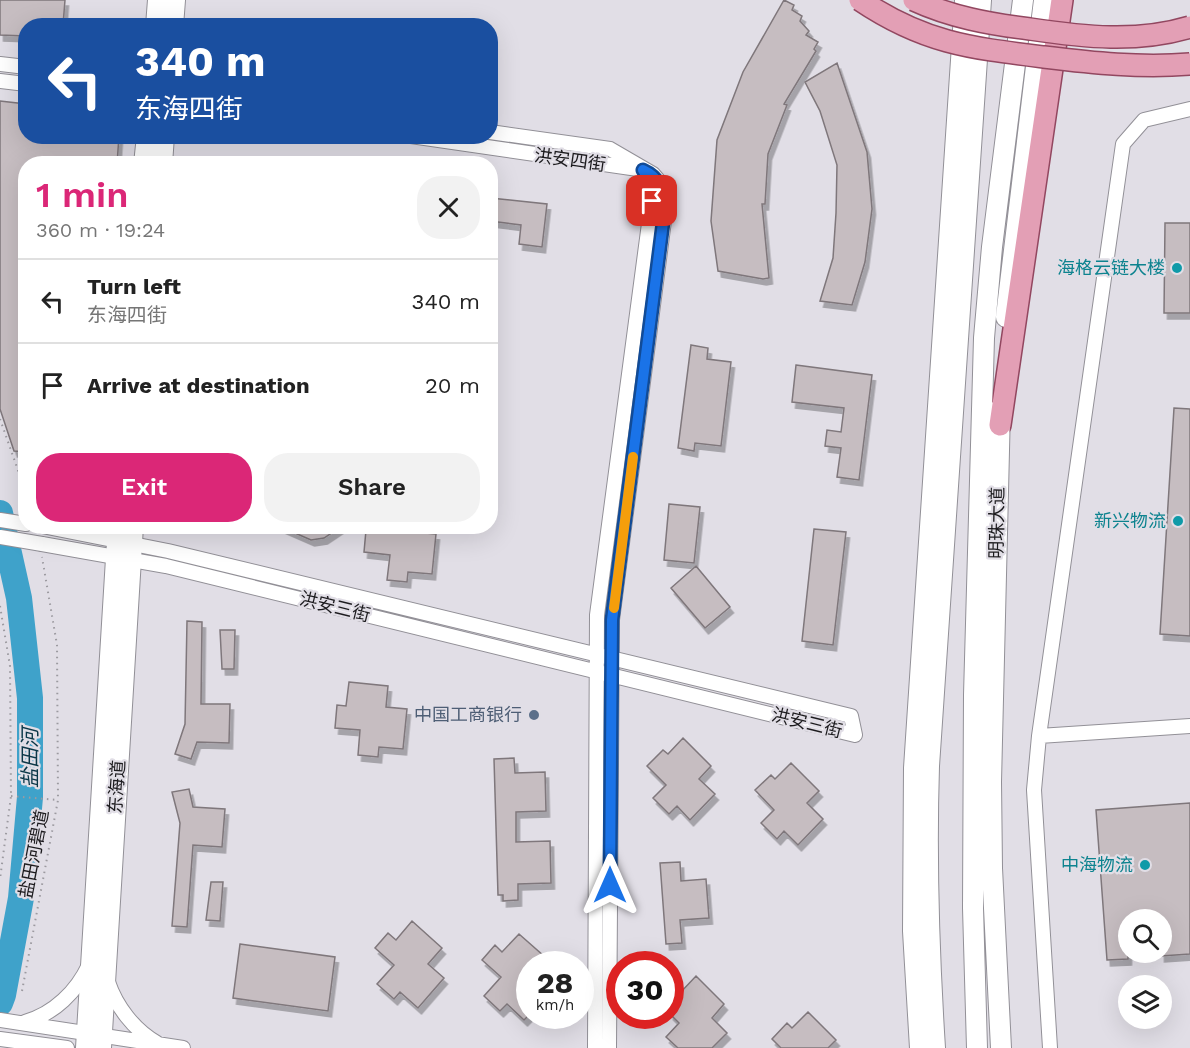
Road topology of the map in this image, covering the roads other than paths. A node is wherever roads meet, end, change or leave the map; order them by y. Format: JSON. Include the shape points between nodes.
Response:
{"nodes":[{"id":1,"x":158,"y":0,"type":"edge"},
{"id":2,"x":175,"y":0,"type":"edge"},
{"id":3,"x":860,"y":0,"type":"edge"},
{"id":4,"x":914,"y":0,"type":"edge"},
{"id":5,"x":965,"y":0,"type":"edge"},
{"id":6,"x":981,"y":0,"type":"edge"},
{"id":7,"x":1023,"y":0,"type":"edge"},
{"id":8,"x":1044,"y":0,"type":"edge"},
{"id":9,"x":1062,"y":0,"type":"edge"},
{"id":10,"x":157,"y":18,"type":"edge"},
{"id":11,"x":174,"y":18,"type":"edge"},
{"id":12,"x":1190,"y":27,"type":"edge"},
{"id":13,"x":0,"y":64,"type":"edge"},
{"id":14,"x":1190,"y":64,"type":"edge"},
{"id":15,"x":18,"y":66,"type":"edge"},
{"id":16,"x":0,"y":81,"type":"edge"},
{"id":17,"x":18,"y":83,"type":"edge"},
{"id":18,"x":1190,"y":109,"type":"edge"},
{"id":19,"x":498,"y":133,"type":"edge"},
{"id":20,"x":466,"y":144,"type":"edge"},
{"id":21,"x":643,"y":170,"type":"junction"},
{"id":22,"x":1000,"y":425,"type":"junction"},
{"id":23,"x":0,"y":520,"type":"edge"},
{"id":24,"x":18,"y":523,"type":"edge"},
{"id":25,"x":83,"y":534,"type":"edge"},
{"id":26,"x":0,"y":537,"type":"edge"},
{"id":27,"x":124,"y":542,"type":"edge"},
{"id":28,"x":597,"y":654,"type":"junction"},
{"id":29,"x":612,"y":658,"type":"junction"},
{"id":30,"x":597,"y":671,"type":"junction"},
{"id":31,"x":612,"y":675,"type":"junction"},
{"id":32,"x":1190,"y":726,"type":"edge"},
{"id":33,"x":1039,"y":736,"type":"junction"},
{"id":34,"x":99,"y":964,"type":"junction"},
{"id":35,"x":9,"y":1021,"type":"edge"},
{"id":36,"x":7,"y":1040,"type":"edge"},
{"id":37,"x":94,"y":1041,"type":"edge"},
{"id":38,"x":158,"y":1044,"type":"junction"},
{"id":39,"x":34,"y":1048,"type":"edge"},
{"id":40,"x":67,"y":1048,"type":"edge"},
{"id":41,"x":183,"y":1048,"type":"edge"},
{"id":42,"x":595,"y":1048,"type":"edge"},
{"id":43,"x":609,"y":1048,"type":"edge"},
{"id":44,"x":920,"y":1048,"type":"edge"},
{"id":45,"x":935,"y":1048,"type":"edge"},
{"id":46,"x":977,"y":1048,"type":"edge"},
{"id":47,"x":1001,"y":1048,"type":"edge"},
{"id":48,"x":1050,"y":1048,"type":"edge"}],
"edges":[{"from":1,"to":10,"type":"street"},
{"from":2,"to":11,"type":"street"},
{"from":3,"to":14,"type":"main road","bridge":true,"via":[[910,30],[966,47],[1119,65]]},
{"from":4,"to":12,"type":"main road","bridge":true,"via":[[980,22],[1104,38],[1141,38]]},
{"from":5,"to":44,"type":"street","via":[[914,768],[913,931]]},
{"from":6,"to":45,"type":"street","via":[[929,766],[928,933]]},
{"from":7,"to":46,"type":"street","name":"明珠大道","via":[[984,338],[974,695]]},
{"from":8,"to":22,"type":"street","name":"明珠大道","via":[[1013,252]]},
{"from":9,"to":22,"type":"main road"},
{"from":13,"to":15,"type":"street"},
{"from":16,"to":17,"type":"street"},
{"from":18,"to":33,"type":"street","via":[[1144,120],[1123,144]]},
{"from":19,"to":21,"type":"street","name":"洪安四街","via":[[610,149]]},
{"from":20,"to":21,"type":"street","name":"洪安四街"},
{"from":21,"to":28,"type":"street","via":[[650,182],[652,201],[597,615]]},
{"from":21,"to":29,"type":"street","via":[[659,182],[665,214],[612,620]]},
{"from":22,"to":47,"type":"street","name":"明珠大道","via":[[992,868]]},
{"from":23,"to":24,"type":"street"},
{"from":25,"to":27,"type":"street","name":"洪安三街"},
{"from":26,"to":27,"type":"street","name":"洪安三街","bridge":true,"via":[[42,544]]},
{"from":27,"to":28,"type":"street","name":"洪安三街"},
{"from":27,"to":30,"type":"street","name":"洪安三街","via":[[166,566]]},
{"from":27,"to":34,"type":"street","name":"东海道"},
{"from":28,"to":29,"type":"street","name":"洪安三街"},
{"from":28,"to":30,"type":"street"},
{"from":29,"to":31,"type":"street"},
{"from":29,"to":31,"type":"street","name":"洪安三街","via":[[851,716],[855,735]]},
{"from":30,"to":31,"type":"street","name":"洪安三街"},
{"from":30,"to":42,"type":"street"},
{"from":31,"to":43,"type":"street"},
{"from":32,"to":33,"type":"street"},
{"from":33,"to":48,"type":"street","via":[[1034,790]]},
{"from":34,"to":35,"type":"street","via":[[62,1002],[40,1017]]},
{"from":34,"to":37,"type":"street","name":"东海道"},
{"from":34,"to":38,"type":"street","via":[[121,1010]]},
{"from":35,"to":37,"type":"street"},
{"from":36,"to":39,"type":"street"},
{"from":36,"to":40,"type":"street"},
{"from":37,"to":38,"type":"street"},
{"from":38,"to":41,"type":"street"}]}
